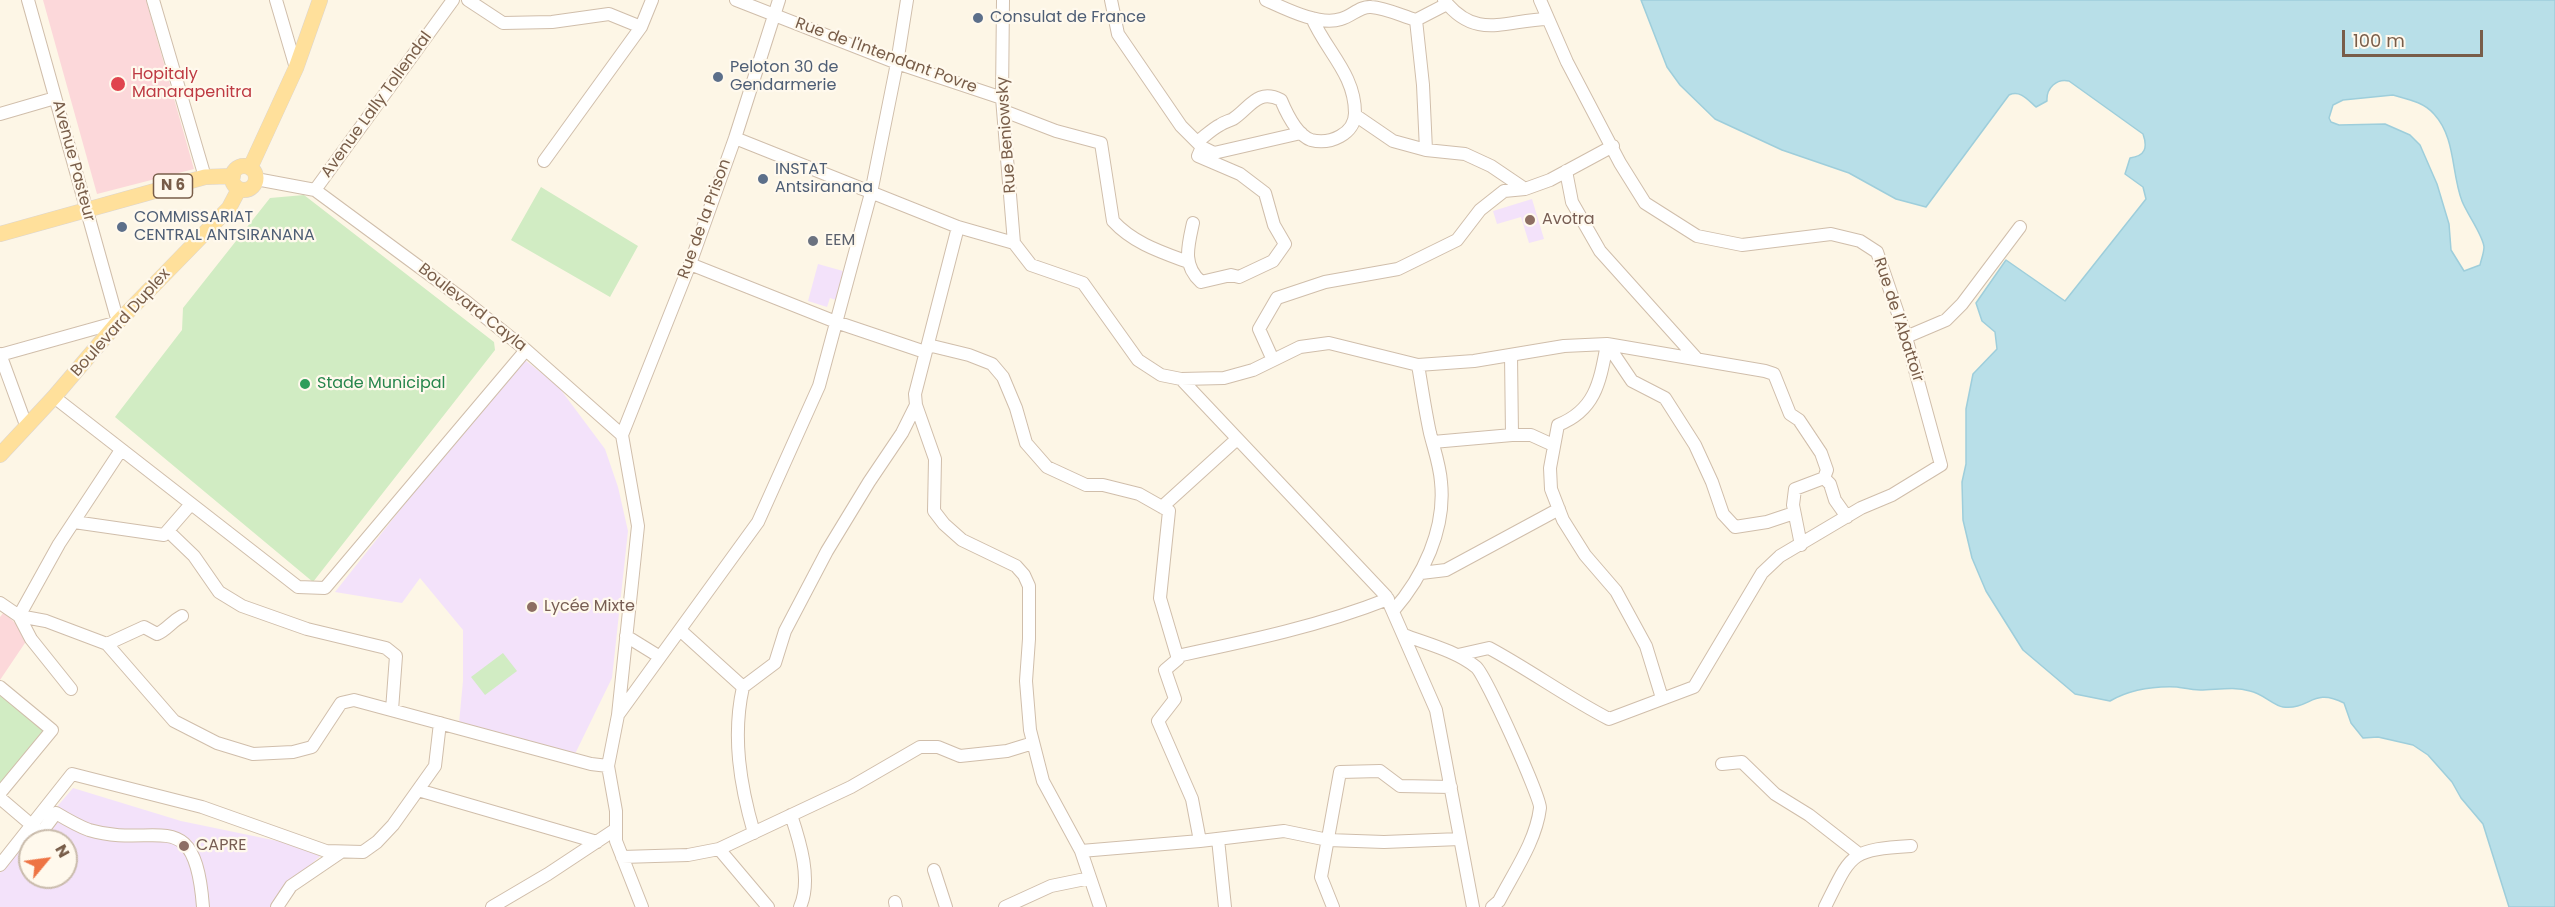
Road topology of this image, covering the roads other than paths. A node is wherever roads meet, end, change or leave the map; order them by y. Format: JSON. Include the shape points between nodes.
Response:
{"nodes":[{"id":1,"x":28,"y":0,"type":"edge"},
{"id":2,"x":153,"y":0,"type":"edge"},
{"id":3,"x":276,"y":0,"type":"edge"},
{"id":4,"x":320,"y":0,"type":"edge"},
{"id":5,"x":453,"y":0,"type":"edge"},
{"id":6,"x":468,"y":0,"type":"edge"},
{"id":7,"x":652,"y":0,"type":"edge"},
{"id":8,"x":736,"y":0,"type":"edge"},
{"id":9,"x":779,"y":0,"type":"edge"},
{"id":10,"x":907,"y":0,"type":"edge"},
{"id":11,"x":1003,"y":0,"type":"edge"},
{"id":12,"x":1112,"y":0,"type":"edge"},
{"id":13,"x":1266,"y":0,"type":"edge"},
{"id":14,"x":1540,"y":0,"type":"edge"},
{"id":15,"x":1445,"y":2,"type":"edge"},
{"id":16,"x":774,"y":14,"type":"junction"},
{"id":17,"x":1312,"y":18,"type":"junction"},
{"id":18,"x":1548,"y":19,"type":"junction"},
{"id":19,"x":1416,"y":20,"type":"junction"},
{"id":20,"x":641,"y":27,"type":"junction"},
{"id":21,"x":897,"y":63,"type":"junction"},
{"id":22,"x":296,"y":68,"type":"junction"},
{"id":23,"x":55,"y":98,"type":"junction"},
{"id":24,"x":1002,"y":98,"type":"junction"},
{"id":25,"x":1004,"y":111,"type":"junction"},
{"id":26,"x":0,"y":114,"type":"edge"},
{"id":27,"x":1355,"y":115,"type":"junction"},
{"id":28,"x":1301,"y":133,"type":"junction"},
{"id":29,"x":735,"y":138,"type":"junction"},
{"id":30,"x":1199,"y":145,"type":"junction"},
{"id":31,"x":1612,"y":146,"type":"junction"},
{"id":32,"x":1426,"y":150,"type":"junction"},
{"id":33,"x":544,"y":161,"type":"dead end"},
{"id":34,"x":1566,"y":171,"type":"junction"},
{"id":35,"x":253,"y":173,"type":"junction"},
{"id":36,"x":205,"y":177,"type":"junction"},
{"id":37,"x":236,"y":182,"type":"junction"},
{"id":38,"x":1525,"y":189,"type":"junction"},
{"id":39,"x":315,"y":190,"type":"junction"},
{"id":40,"x":872,"y":193,"type":"junction"},
{"id":41,"x":86,"y":209,"type":"junction"},
{"id":42,"x":1192,"y":223,"type":"dead end"},
{"id":43,"x":958,"y":227,"type":"junction"},
{"id":44,"x":2020,"y":228,"type":"dead end"},
{"id":45,"x":0,"y":234,"type":"edge"},
{"id":46,"x":1014,"y":243,"type":"junction"},
{"id":47,"x":1188,"y":262,"type":"junction"},
{"id":48,"x":690,"y":264,"type":"junction"},
{"id":49,"x":118,"y":322,"type":"junction"},
{"id":50,"x":836,"y":322,"type":"junction"},
{"id":51,"x":1906,"y":337,"type":"junction"},
{"id":52,"x":1607,"y":344,"type":"junction"},
{"id":53,"x":926,"y":348,"type":"junction"},
{"id":54,"x":526,"y":350,"type":"junction"},
{"id":55,"x":0,"y":355,"type":"edge"},
{"id":56,"x":1511,"y":355,"type":"junction"},
{"id":57,"x":1696,"y":359,"type":"junction"},
{"id":58,"x":1273,"y":360,"type":"junction"},
{"id":59,"x":1418,"y":365,"type":"junction"},
{"id":60,"x":1180,"y":379,"type":"junction"},
{"id":61,"x":54,"y":397,"type":"junction"},
{"id":62,"x":916,"y":405,"type":"junction"},
{"id":63,"x":26,"y":425,"type":"junction"},
{"id":64,"x":622,"y":435,"type":"junction"},
{"id":65,"x":1512,"y":435,"type":"junction"},
{"id":66,"x":1237,"y":439,"type":"junction"},
{"id":67,"x":1433,"y":442,"type":"junction"},
{"id":68,"x":1553,"y":445,"type":"junction"},
{"id":69,"x":121,"y":450,"type":"junction"},
{"id":70,"x":0,"y":455,"type":"edge"},
{"id":71,"x":1824,"y":478,"type":"junction"},
{"id":72,"x":191,"y":504,"type":"junction"},
{"id":73,"x":1162,"y":507,"type":"junction"},
{"id":74,"x":1559,"y":509,"type":"junction"},
{"id":75,"x":1794,"y":513,"type":"junction"},
{"id":76,"x":1847,"y":517,"type":"junction"},
{"id":77,"x":74,"y":522,"type":"junction"},
{"id":78,"x":168,"y":531,"type":"junction"},
{"id":79,"x":1801,"y":544,"type":"junction"},
{"id":80,"x":1420,"y":573,"type":"junction"},
{"id":81,"x":1388,"y":599,"type":"junction"},
{"id":82,"x":0,"y":603,"type":"edge"},
{"id":83,"x":1393,"y":611,"type":"junction"},
{"id":84,"x":19,"y":616,"type":"junction"},
{"id":85,"x":182,"y":616,"type":"dead end"},
{"id":86,"x":680,"y":630,"type":"junction"},
{"id":87,"x":1404,"y":635,"type":"junction"},
{"id":88,"x":626,"y":636,"type":"junction"},
{"id":89,"x":107,"y":644,"type":"junction"},
{"id":90,"x":1458,"y":655,"type":"junction"},
{"id":91,"x":1177,"y":656,"type":"junction"},
{"id":92,"x":660,"y":657,"type":"junction"},
{"id":93,"x":623,"y":665,"type":"junction"},
{"id":94,"x":645,"y":678,"type":"junction"},
{"id":95,"x":0,"y":687,"type":"edge"},
{"id":96,"x":743,"y":687,"type":"junction"},
{"id":97,"x":71,"y":689,"type":"dead end"},
{"id":98,"x":1662,"y":698,"type":"junction"},
{"id":99,"x":392,"y":710,"type":"junction"},
{"id":100,"x":618,"y":715,"type":"junction"},
{"id":101,"x":440,"y":723,"type":"junction"},
{"id":102,"x":1033,"y":743,"type":"junction"},
{"id":103,"x":1722,"y":764,"type":"dead end"},
{"id":104,"x":608,"y":766,"type":"junction"},
{"id":105,"x":1450,"y":787,"type":"junction"},
{"id":106,"x":418,"y":790,"type":"junction"},
{"id":107,"x":0,"y":793,"type":"edge"},
{"id":108,"x":0,"y":798,"type":"edge"},
{"id":109,"x":791,"y":816,"type":"junction"},
{"id":110,"x":30,"y":826,"type":"junction"},
{"id":111,"x":616,"y":829,"type":"junction"},
{"id":112,"x":754,"y":833,"type":"junction"},
{"id":113,"x":1218,"y":839,"type":"junction"},
{"id":114,"x":1460,"y":839,"type":"junction"},
{"id":115,"x":1328,"y":840,"type":"junction"},
{"id":116,"x":1200,"y":841,"type":"junction"},
{"id":117,"x":597,"y":842,"type":"junction"},
{"id":118,"x":1911,"y":846,"type":"dead end"},
{"id":119,"x":719,"y":849,"type":"junction"},
{"id":120,"x":342,"y":851,"type":"junction"},
{"id":121,"x":1081,"y":851,"type":"junction"},
{"id":122,"x":1859,"y":854,"type":"junction"},
{"id":123,"x":622,"y":857,"type":"junction"},
{"id":124,"x":0,"y":865,"type":"edge"},
{"id":125,"x":934,"y":870,"type":"dead end"},
{"id":126,"x":1090,"y":878,"type":"junction"},
{"id":127,"x":204,"y":907,"type":"edge"},
{"id":128,"x":277,"y":907,"type":"edge"},
{"id":129,"x":492,"y":907,"type":"edge"},
{"id":130,"x":642,"y":907,"type":"edge"},
{"id":131,"x":768,"y":907,"type":"edge"},
{"id":132,"x":800,"y":907,"type":"edge"},
{"id":133,"x":946,"y":907,"type":"edge"},
{"id":134,"x":1005,"y":907,"type":"edge"},
{"id":135,"x":1100,"y":907,"type":"edge"},
{"id":136,"x":1224,"y":907,"type":"edge"},
{"id":137,"x":1333,"y":907,"type":"edge"},
{"id":138,"x":1473,"y":907,"type":"edge"},
{"id":139,"x":1492,"y":907,"type":"edge"},
{"id":140,"x":1825,"y":907,"type":"edge"}],
"edges":[{"from":1,"to":23,"type":"street","name":"Avenue Pasteur"},
{"from":2,"to":36,"type":"street"},
{"from":3,"to":22,"type":"street"},
{"from":4,"to":22,"type":"main road"},
{"from":5,"to":39,"type":"street","name":"Avenue Lally Tollendal"},
{"from":6,"to":20,"type":"street","via":[[503,23],[552,22],[609,14]]},
{"from":7,"to":20,"type":"street"},
{"from":8,"to":16,"type":"street","name":"Rue de l'Intendant Povre"},
{"from":9,"to":16,"type":"street","name":"Rue de la Prison"},
{"from":10,"to":21,"type":"street"},
{"from":11,"to":24,"type":"street","name":"Rue Beniowsky"},
{"from":12,"to":30,"type":"street","via":[[1118,34],[1181,126]]},
{"from":13,"to":17,"type":"street"},
{"from":14,"to":18,"type":"street","name":"Rue de l'Abattoir"},
{"from":15,"to":18,"type":"street","via":[[1472,24],[1505,25]]},
{"from":15,"to":19,"type":"street"},
{"from":16,"to":21,"type":"street","name":"Rue de l'Intendant Povre"},
{"from":16,"to":29,"type":"street","name":"Rue de la Prison"},
{"from":17,"to":19,"type":"street","via":[[1334,21],[1371,7]]},
{"from":17,"to":27,"type":"street","via":[[1352,86]]},
{"from":18,"to":31,"type":"street","name":"Rue de l'Abattoir"},
{"from":19,"to":32,"type":"street"},
{"from":20,"to":33,"type":"street"},
{"from":21,"to":24,"type":"street","name":"Rue de l'Intendant Povre"},
{"from":21,"to":40,"type":"street"},
{"from":22,"to":35,"type":"main road"},
{"from":23,"to":26,"type":"street"},
{"from":23,"to":41,"type":"street","name":"Avenue Pasteur"},
{"from":24,"to":25,"type":"street","name":"Rue Beniowsky"},
{"from":25,"to":46,"type":"street","name":"Rue Beniowsky"},
{"from":25,"to":47,"type":"street","via":[[1101,143],[1113,221],[1151,249]]},
{"from":27,"to":28,"type":"street","via":[[1346,134],[1335,139],[1311,140]]},
{"from":27,"to":32,"type":"street","via":[[1393,141]]},
{"from":28,"to":30,"type":"street","via":[[1215,153]]},
{"from":28,"to":30,"type":"street","via":[[1281,100],[1274,96],[1257,98]]},
{"from":29,"to":40,"type":"street"},
{"from":29,"to":48,"type":"street","name":"Rue de la Prison"},
{"from":30,"to":47,"type":"street","via":[[1198,156],[1240,174],[1265,193],[1274,225],[1285,244],[1273,261],[1239,277],[1231,275],[1201,282]]},
{"from":31,"to":34,"type":"street"},
{"from":31,"to":51,"type":"street","name":"Rue de l'Abattoir","via":[[1645,203],[1697,236],[1742,244],[1831,234],[1860,241],[1877,252]]},
{"from":32,"to":38,"type":"street","via":[[1465,154]]},
{"from":34,"to":38,"type":"street"},
{"from":34,"to":57,"type":"street","via":[[1572,202],[1600,251]]},
{"from":35,"to":37,"type":"main road","number":"N 6","via":[[240,167]]},
{"from":35,"to":39,"type":"street","name":"Avenue Lally Tollendal"},
{"from":36,"to":37,"type":"main road","number":"N 6"},
{"from":36,"to":41,"type":"main road","number":"N 6"},
{"from":37,"to":49,"type":"main road","name":"Boulevard Duplex","via":[[229,208]]},
{"from":38,"to":58,"type":"street","via":[[1504,191],[1480,210],[1457,240],[1398,269],[1325,282],[1277,298],[1259,329]]},
{"from":39,"to":54,"type":"street","name":"Boulevard Cayla"},
{"from":40,"to":43,"type":"street"},
{"from":40,"to":50,"type":"street"},
{"from":41,"to":45,"type":"main road","number":"N 6"},
{"from":41,"to":49,"type":"street","name":"Avenue Pasteur"},
{"from":42,"to":47,"type":"street"},
{"from":43,"to":46,"type":"street"},
{"from":43,"to":53,"type":"street"},
{"from":44,"to":51,"type":"street","via":[[1947,320]]},
{"from":46,"to":60,"type":"street","via":[[1031,265],[1083,283],[1138,360],[1161,375]]},
{"from":48,"to":50,"type":"street"},
{"from":48,"to":64,"type":"street","name":"Rue de la Prison"},
{"from":49,"to":55,"type":"street"},
{"from":49,"to":61,"type":"main road","name":"Boulevard Duplex"},
{"from":50,"to":53,"type":"street"},
{"from":50,"to":86,"type":"street","via":[[819,386],[758,522]]},
{"from":51,"to":76,"type":"street","name":"Rue de l'Abattoir","via":[[1941,465]]},
{"from":52,"to":56,"type":"street"},
{"from":52,"to":57,"type":"street"},
{"from":52,"to":68,"type":"street","via":[[1593,398],[1573,419],[1558,425]]},
{"from":52,"to":75,"type":"street","via":[[1632,381],[1665,398],[1695,445],[1723,514],[1735,527]]},
{"from":53,"to":62,"type":"street"},
{"from":53,"to":73,"type":"street","via":[[969,355],[992,364],[1003,377],[1026,443],[1047,467],[1086,485],[1139,494]]},
{"from":54,"to":64,"type":"street","name":"Boulevard Cayla"},
{"from":54,"to":72,"type":"street","via":[[325,588],[298,587]]},
{"from":55,"to":63,"type":"street"},
{"from":56,"to":59,"type":"street"},
{"from":56,"to":65,"type":"street"},
{"from":57,"to":71,"type":"street","via":[[1774,374],[1790,414],[1799,420],[1821,453],[1827,470]]},
{"from":58,"to":59,"type":"street","via":[[1300,346],[1329,343]]},
{"from":58,"to":60,"type":"street","via":[[1224,378]]},
{"from":59,"to":67,"type":"street"},
{"from":60,"to":66,"type":"street"},
{"from":61,"to":63,"type":"main road","name":"Boulevard Duplex"},
{"from":61,"to":69,"type":"street"},
{"from":62,"to":96,"type":"street","via":[[827,551],[785,631],[775,663]]},
{"from":62,"to":102,"type":"street","via":[[934,459],[934,511],[962,540],[1016,566],[1029,586],[1026,681]]},
{"from":63,"to":70,"type":"main road","name":"Boulevard Duplex"},
{"from":64,"to":88,"type":"street","via":[[638,526]]},
{"from":65,"to":67,"type":"street"},
{"from":65,"to":68,"type":"street","via":[[1531,435]]},
{"from":66,"to":73,"type":"street"},
{"from":66,"to":81,"type":"street"},
{"from":67,"to":80,"type":"street","via":[[1442,482],[1441,512]]},
{"from":68,"to":74,"type":"street","via":[[1551,489]]},
{"from":69,"to":72,"type":"street"},
{"from":69,"to":77,"type":"street"},
{"from":71,"to":75,"type":"street","via":[[1795,489]]},
{"from":71,"to":76,"type":"street"},
{"from":72,"to":78,"type":"street"},
{"from":73,"to":91,"type":"street","via":[[1169,511],[1160,598]]},
{"from":74,"to":80,"type":"street","via":[[1446,570]]},
{"from":74,"to":98,"type":"street","via":[[1585,555],[1616,591],[1646,646]]},
{"from":75,"to":79,"type":"street"},
{"from":76,"to":79,"type":"street"},
{"from":77,"to":78,"type":"street","via":[[165,535]]},
{"from":77,"to":84,"type":"street"},
{"from":78,"to":99,"type":"street","via":[[194,556],[219,592],[242,606],[392,652],[396,656]]},
{"from":79,"to":98,"type":"street","via":[[1762,573],[1694,687]]},
{"from":80,"to":83,"type":"street","via":[[1410,593]]},
{"from":81,"to":83,"type":"street"},
{"from":81,"to":91,"type":"street","via":[[1267,637]]},
{"from":82,"to":84,"type":"street"},
{"from":83,"to":87,"type":"street"},
{"from":84,"to":89,"type":"street","via":[[46,621]]},
{"from":84,"to":97,"type":"street","via":[[31,639]]},
{"from":85,"to":89,"type":"street","via":[[157,634],[144,627]]},
{"from":86,"to":92,"type":"street"},
{"from":86,"to":96,"type":"street"},
{"from":87,"to":90,"type":"street"},
{"from":87,"to":105,"type":"street","via":[[1436,710]]},
{"from":88,"to":92,"type":"street"},
{"from":88,"to":93,"type":"street"},
{"from":89,"to":99,"type":"street","via":[[174,721],[217,743],[252,754],[293,753],[312,747],[341,703],[354,700]]},
{"from":90,"to":98,"type":"street","via":[[1489,648],[1609,719]]},
{"from":90,"to":139,"type":"street","via":[[1478,668],[1540,806],[1528,846]]},
{"from":91,"to":116,"type":"street","via":[[1165,670],[1175,699],[1158,721],[1192,799]]},
{"from":92,"to":94,"type":"street"},
{"from":93,"to":94,"type":"street"},
{"from":93,"to":100,"type":"street"},
{"from":94,"to":100,"type":"street"},
{"from":95,"to":107,"type":"street","via":[[52,730]]},
{"from":96,"to":112,"type":"street","via":[[738,756]]},
{"from":99,"to":101,"type":"street"},
{"from":100,"to":104,"type":"street"},
{"from":101,"to":104,"type":"street"},
{"from":101,"to":106,"type":"street","via":[[435,766]]},
{"from":102,"to":109,"type":"street","via":[[1007,751],[960,756],[938,747],[920,747],[867,779]]},
{"from":102,"to":121,"type":"street","via":[[1043,781]]},
{"from":103,"to":122,"type":"street","via":[[1742,762],[1775,794]]},
{"from":104,"to":111,"type":"street"},
{"from":105,"to":114,"type":"street"},
{"from":105,"to":115,"type":"street","via":[[1400,786],[1380,771],[1340,772]]},
{"from":106,"to":117,"type":"street"},
{"from":106,"to":120,"type":"street","via":[[377,842],[363,852]]},
{"from":108,"to":110,"type":"street"},
{"from":109,"to":112,"type":"street"},
{"from":109,"to":132,"type":"street","via":[[805,882]]},
{"from":110,"to":120,"type":"street","via":[[72,774],[202,807],[326,851]]},
{"from":110,"to":124,"type":"street"},
{"from":110,"to":127,"type":"street","via":[[41,833],[56,813],[88,830],[119,835],[170,835],[191,849],[201,879]]},
{"from":111,"to":117,"type":"street"},
{"from":111,"to":123,"type":"street"},
{"from":112,"to":119,"type":"street"},
{"from":113,"to":115,"type":"street","via":[[1284,831]]},
{"from":113,"to":116,"type":"street"},
{"from":113,"to":136,"type":"street"},
{"from":114,"to":115,"type":"street"},
{"from":114,"to":138,"type":"street"},
{"from":115,"to":137,"type":"street","via":[[1321,877]]},
{"from":116,"to":121,"type":"street"},
{"from":117,"to":129,"type":"street"},
{"from":118,"to":122,"type":"street"},
{"from":119,"to":123,"type":"street","via":[[688,855]]},
{"from":119,"to":131,"type":"street"},
{"from":120,"to":128,"type":"street","via":[[291,886]]},
{"from":121,"to":126,"type":"street"},
{"from":122,"to":140,"type":"street","via":[[1846,864]]},
{"from":123,"to":130,"type":"street"},
{"from":125,"to":133,"type":"street"},
{"from":126,"to":134,"type":"street","via":[[1051,886]]},
{"from":126,"to":135,"type":"street"}]}
